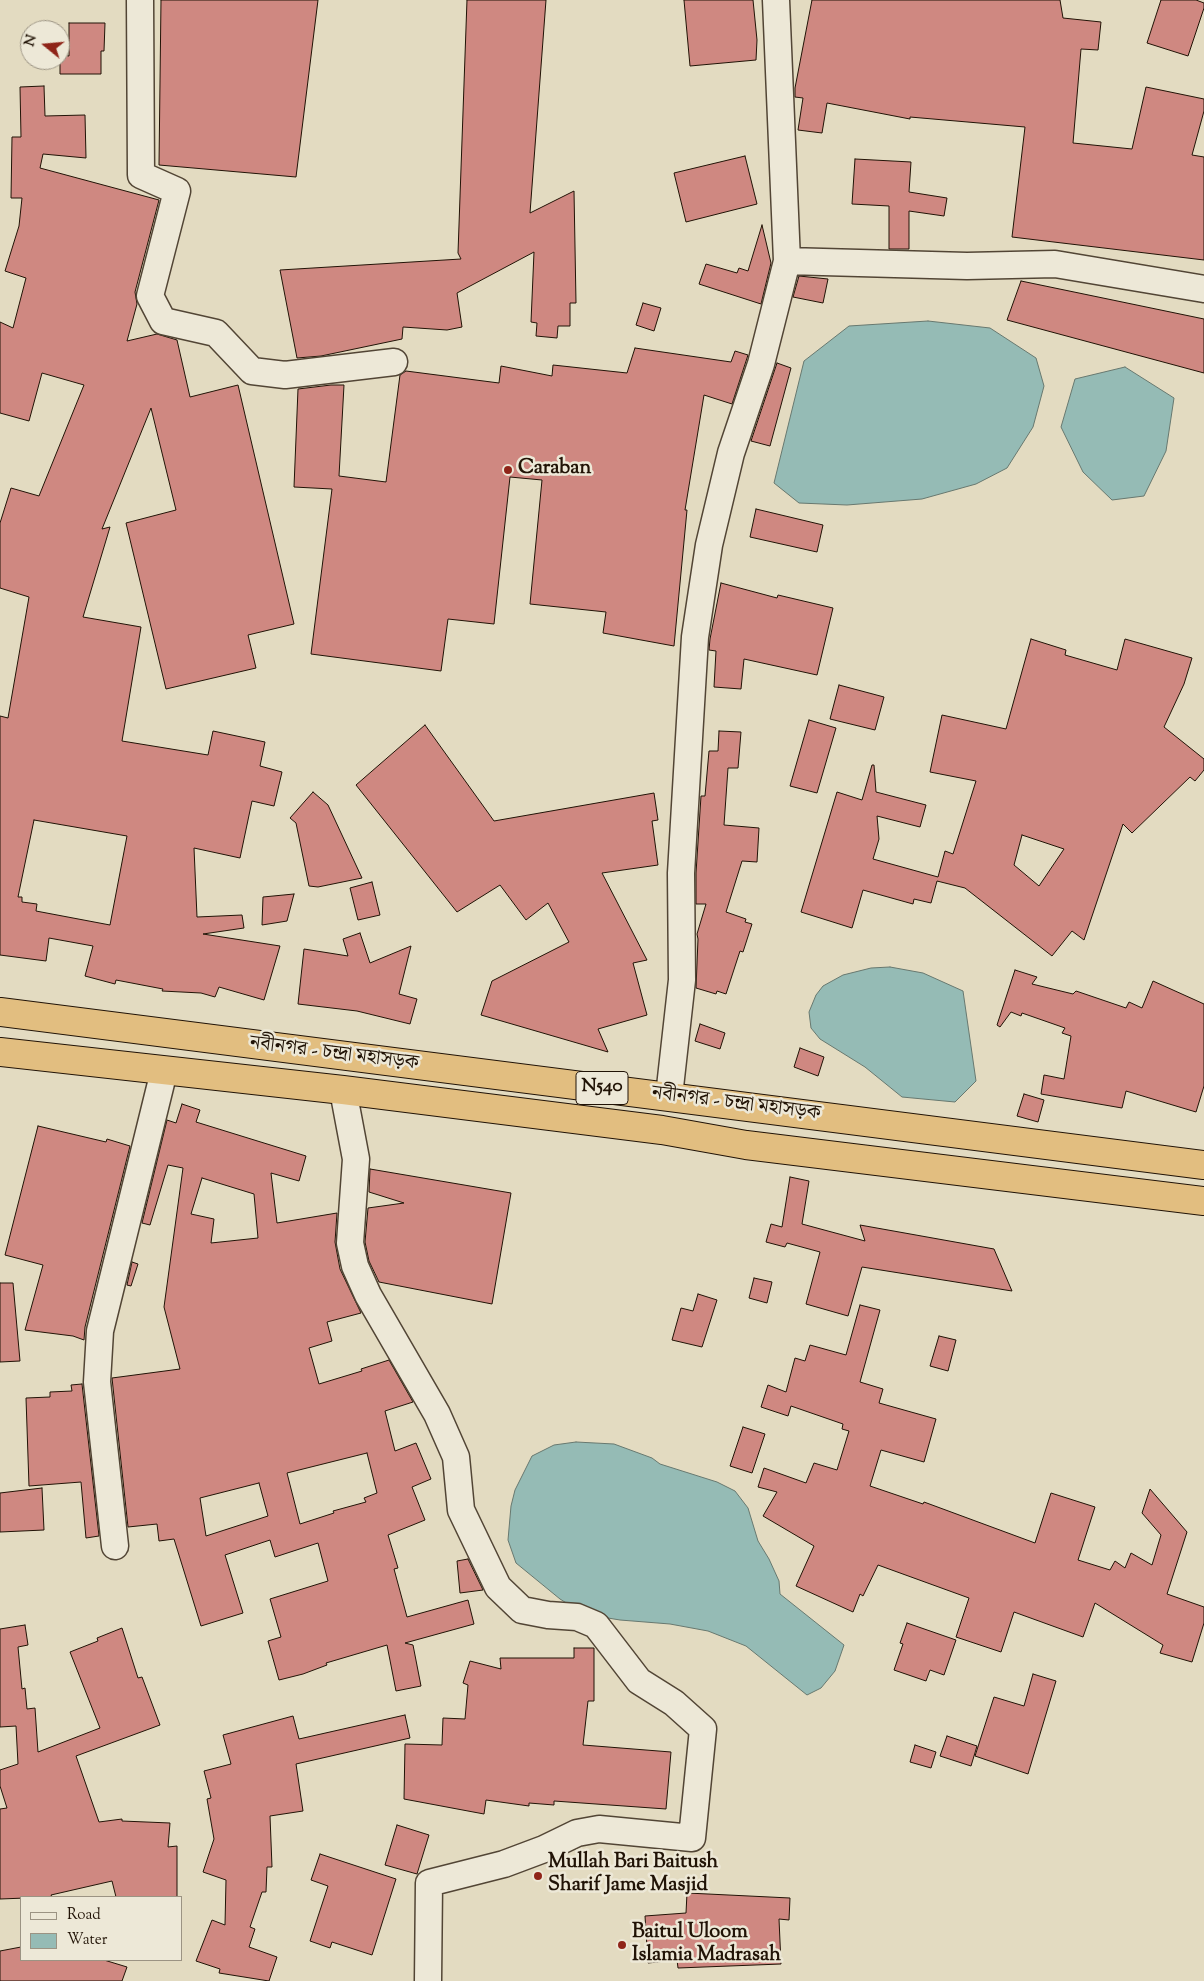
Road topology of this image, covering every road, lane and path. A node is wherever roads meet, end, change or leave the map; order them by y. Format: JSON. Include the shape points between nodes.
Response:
{"nodes":[{"id":1,"x":140,"y":0,"type":"edge"},
{"id":2,"x":776,"y":0,"type":"edge"},
{"id":3,"x":787,"y":261,"type":"junction"},
{"id":4,"x":1204,"y":289,"type":"edge"},
{"id":5,"x":394,"y":362,"type":"dead end"},
{"id":6,"x":0,"y":1012,"type":"edge"},
{"id":7,"x":0,"y":1052,"type":"edge"},
{"id":8,"x":164,"y":1071,"type":"junction"},
{"id":9,"x":342,"y":1090,"type":"junction"},
{"id":10,"x":669,"y":1096,"type":"junction"},
{"id":11,"x":1204,"y":1165,"type":"edge"},
{"id":12,"x":1204,"y":1201,"type":"edge"},
{"id":13,"x":115,"y":1546,"type":"dead end"},
{"id":14,"x":428,"y":1981,"type":"edge"}],
"edges":[{"from":1,"to":5,"type":"street","via":[[141,175],[177,190],[150,296],[163,321],[216,333],[252,371],[285,375]]},
{"from":2,"to":3,"type":"street"},
{"from":3,"to":4,"type":"street","via":[[967,266],[1055,264]]},
{"from":3,"to":10,"type":"street","via":[[761,364],[731,453],[709,545],[695,637],[681,873],[682,980]]},
{"from":6,"to":10,"type":"highway","name":"নবীনগর - চন্দ্রা মহাসড়ক","number":"N540"},
{"from":7,"to":8,"type":"highway","name":"নবীনগর - চন্দ্রা মহাসড়ক","number":"N540"},
{"from":8,"to":9,"type":"highway","name":"নবীনগর - চন্দ্রা মহাসড়ক","number":"N540"},
{"from":8,"to":13,"type":"street","via":[[100,1331],[98,1382]]},
{"from":9,"to":12,"type":"highway","name":"নবীনগর - চন্দ্রা মহাসড়ক","number":"N540","via":[[662,1130],[746,1145]]},
{"from":9,"to":14,"type":"street","via":[[356,1159],[350,1243],[355,1266],[368,1296],[437,1414],[456,1457],[461,1510],[498,1587],[522,1610],[577,1617],[596,1625],[639,1681],[674,1703],[703,1729],[692,1838],[599,1828],[577,1833],[504,1864],[429,1883]]},
{"from":10,"to":11,"type":"highway","name":"নবীনগর - চন্দ্রা মহাসড়ক","number":"N540"}]}
